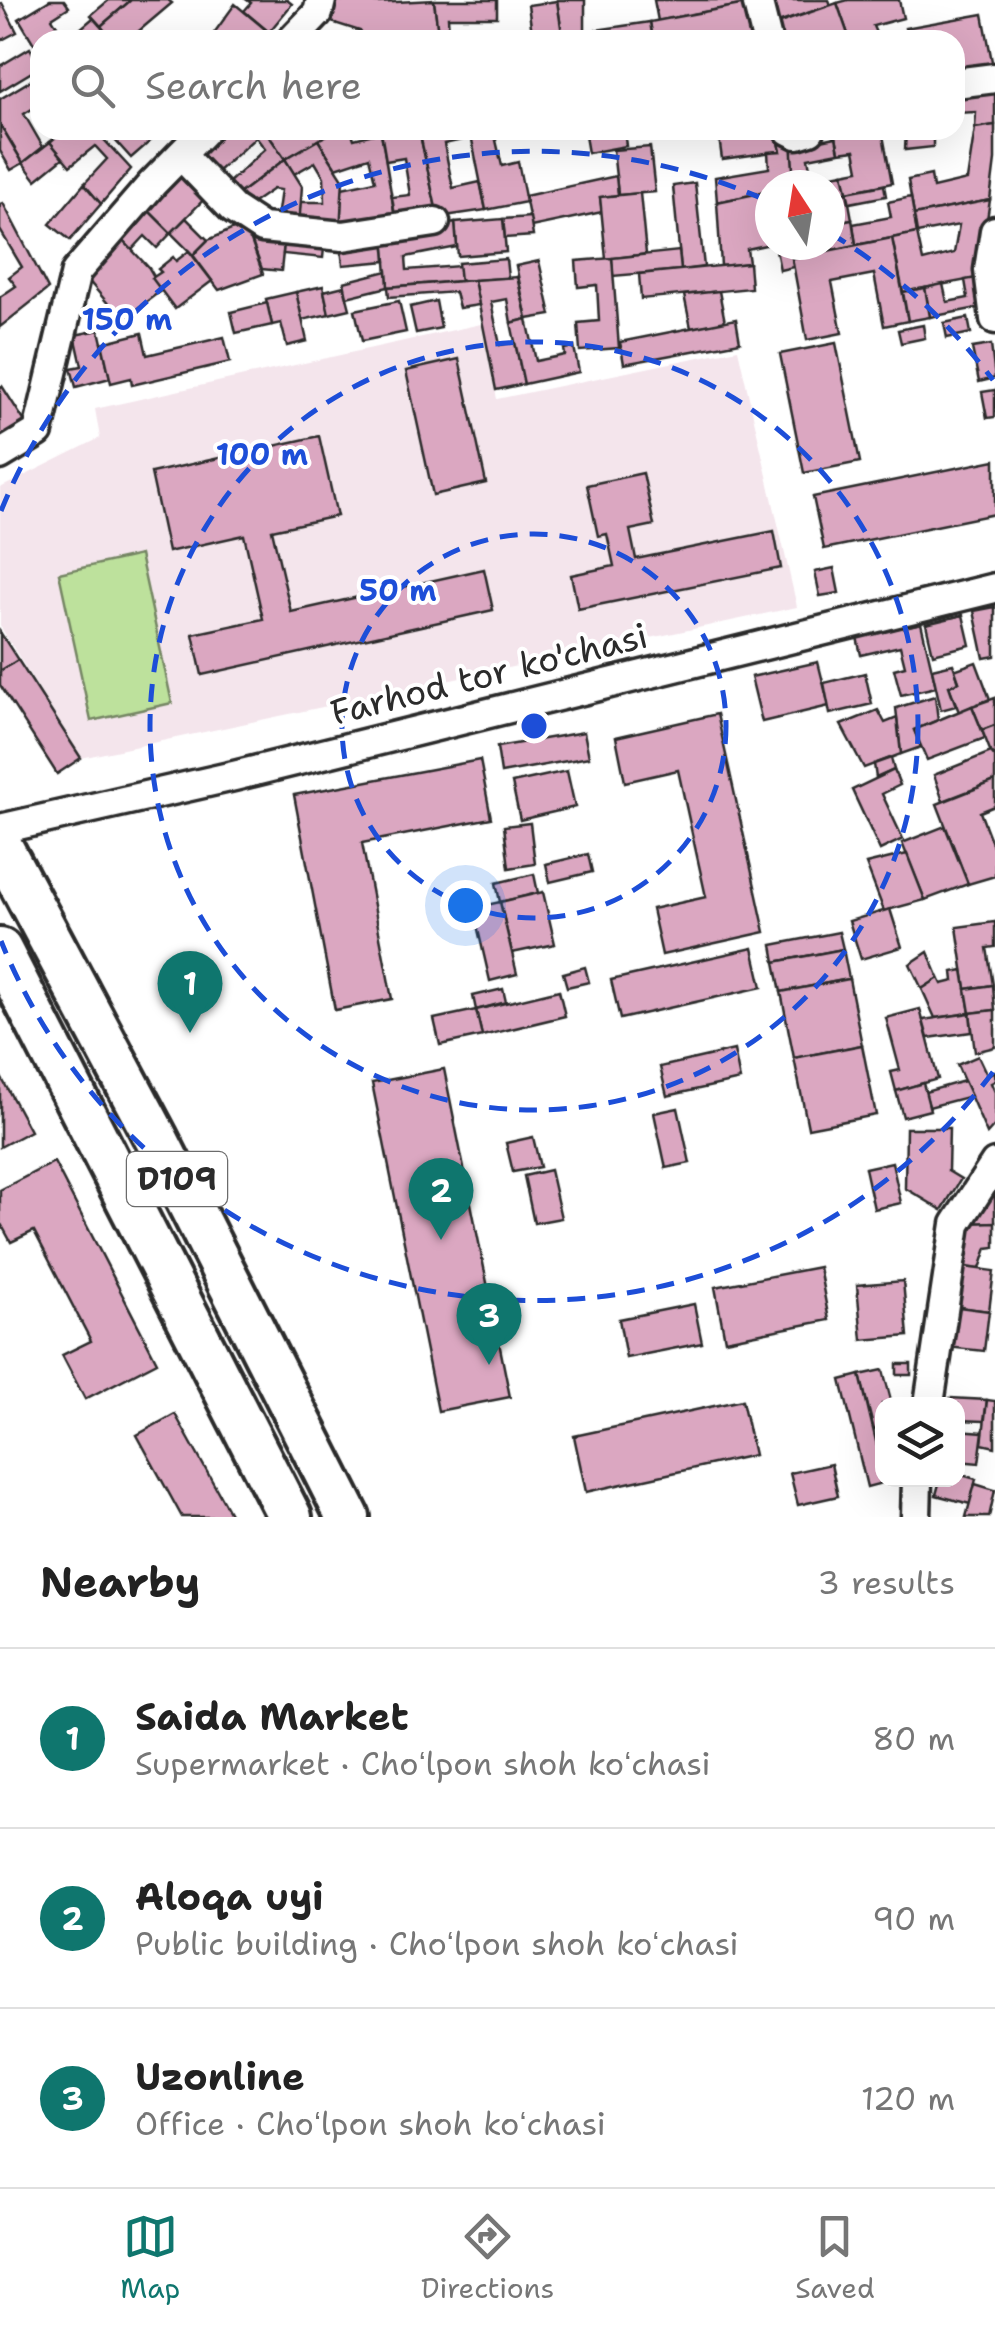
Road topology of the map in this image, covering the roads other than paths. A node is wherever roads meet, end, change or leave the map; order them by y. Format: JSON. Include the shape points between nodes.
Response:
{"nodes":[{"id":1,"x":321,"y":0,"type":"edge"},
{"id":2,"x":757,"y":0,"type":"edge"},
{"id":3,"x":302,"y":30,"type":"edge"},
{"id":4,"x":764,"y":30,"type":"edge"},
{"id":5,"x":995,"y":78,"type":"edge"},
{"id":6,"x":965,"y":82,"type":"edge"},
{"id":7,"x":195,"y":140,"type":"edge"},
{"id":8,"x":181,"y":155,"type":"junction"},
{"id":9,"x":435,"y":222,"type":"dead end"},
{"id":10,"x":995,"y":232,"type":"edge"},
{"id":11,"x":995,"y":318,"type":"edge"},
{"id":12,"x":0,"y":455,"type":"edge"},
{"id":13,"x":995,"y":588,"type":"edge"},
{"id":14,"x":0,"y":829,"type":"edge"},
{"id":15,"x":0,"y":845,"type":"edge"},
{"id":16,"x":0,"y":950,"type":"edge"},
{"id":17,"x":995,"y":1164,"type":"edge"},
{"id":18,"x":202,"y":1342,"type":"junction"},
{"id":19,"x":930,"y":1397,"type":"edge"},
{"id":20,"x":918,"y":1487,"type":"edge"},
{"id":21,"x":260,"y":1517,"type":"edge"},
{"id":22,"x":290,"y":1517,"type":"edge"},
{"id":23,"x":348,"y":1517,"type":"edge"},
{"id":24,"x":916,"y":1517,"type":"edge"}],
"edges":[{"from":1,"to":3,"type":"street"},
{"from":2,"to":4,"type":"street"},
{"from":5,"to":6,"type":"street"},
{"from":7,"to":8,"type":"street"},
{"from":8,"to":9,"type":"street","via":[[262,228],[343,236]]},
{"from":8,"to":12,"type":"street","via":[[76,272],[38,432]]},
{"from":10,"to":11,"type":"street","via":[[988,270]]},
{"from":13,"to":14,"type":"street","name":"Farhod tor ko'chasi"},
{"from":15,"to":23,"type":"main road","number":"D109"},
{"from":16,"to":18,"type":"main road","number":"D109"},
{"from":17,"to":19,"type":"street","via":[[956,1224]]},
{"from":18,"to":21,"type":"main road","via":[[218,1436]]},
{"from":18,"to":22,"type":"main road","number":"D109"},
{"from":20,"to":24,"type":"street"}]}
